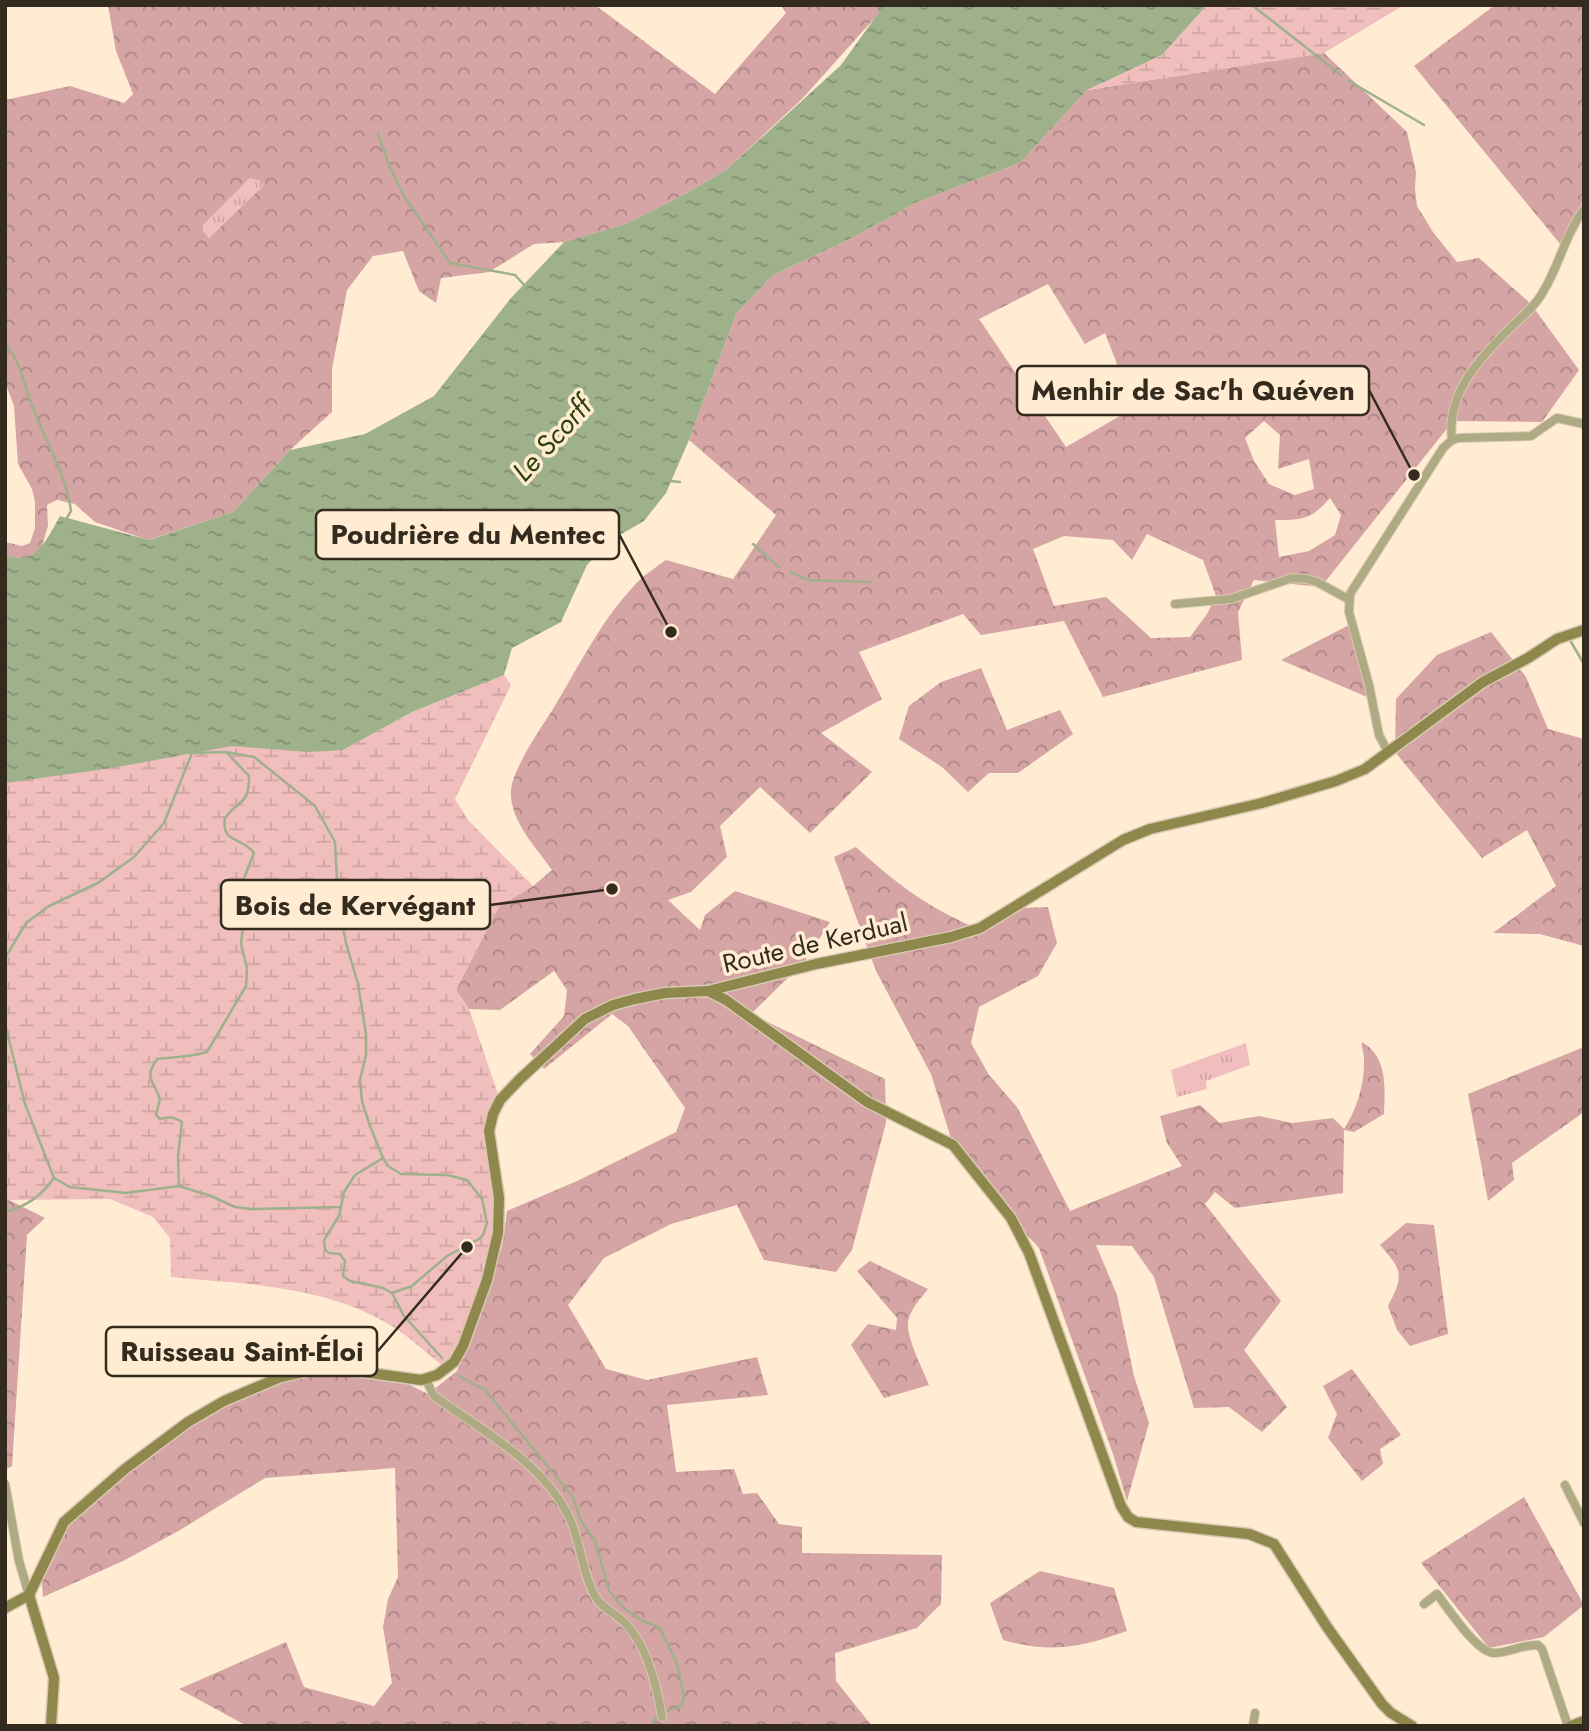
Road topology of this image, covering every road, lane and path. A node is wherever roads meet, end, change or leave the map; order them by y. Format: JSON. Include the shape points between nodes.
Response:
{"nodes":[{"id":1,"x":1584,"y":209,"type":"edge"},
{"id":2,"x":1584,"y":424,"type":"edge"},
{"id":3,"x":1452,"y":440,"type":"junction"},
{"id":4,"x":1348,"y":599,"type":"junction"},
{"id":5,"x":1175,"y":604,"type":"dead end"},
{"id":6,"x":1584,"y":630,"type":"edge"},
{"id":7,"x":1388,"y":752,"type":"junction"},
{"id":8,"x":708,"y":991,"type":"junction"},
{"id":9,"x":426,"y":1380,"type":"junction"},
{"id":10,"x":5,"y":1484,"type":"edge"},
{"id":11,"x":1565,"y":1485,"type":"dead end"},
{"id":12,"x":1584,"y":1523,"type":"edge"},
{"id":13,"x":29,"y":1595,"type":"junction"},
{"id":14,"x":1424,"y":1604,"type":"dead end"},
{"id":15,"x":5,"y":1608,"type":"edge"},
{"id":16,"x":1255,"y":1713,"type":"dead end"},
{"id":17,"x":662,"y":1717,"type":"dead end"},
{"id":18,"x":1584,"y":1721,"type":"edge"},
{"id":19,"x":51,"y":1726,"type":"edge"},
{"id":20,"x":1253,"y":1726,"type":"edge"},
{"id":21,"x":1412,"y":1726,"type":"edge"},
{"id":22,"x":1569,"y":1726,"type":"edge"}],
"edges":[{"from":1,"to":3,"type":"street","via":[[1537,302],[1465,380],[1456,400]]},
{"from":2,"to":3,"type":"street","via":[[1557,418],[1531,436]]},
{"from":3,"to":4,"type":"street"},
{"from":4,"to":5,"type":"street","via":[[1307,579],[1292,578],[1231,599]]},
{"from":4,"to":7,"type":"street","via":[[1379,735]]},
{"from":6,"to":7,"type":"street","name":"Route de Kerdual","via":[[1557,639],[1483,682]]},
{"from":7,"to":8,"type":"street","name":"Route de Kerdual","via":[[1336,782],[1123,840],[980,928]]},
{"from":8,"to":9,"type":"street","name":"Route de Kerdual","via":[[665,993],[612,1005],[585,1019],[500,1100],[489,1131],[499,1198],[498,1233],[487,1280],[454,1362]]},
{"from":8,"to":21,"type":"street","via":[[867,1102],[958,1150],[1022,1238],[1128,1517],[1145,1524],[1249,1534],[1275,1544],[1382,1704]]},
{"from":9,"to":13,"type":"street","via":[[341,1369],[312,1370],[281,1377],[224,1401],[125,1469],[64,1522]]},
{"from":9,"to":17,"type":"street","via":[[434,1396],[527,1463],[554,1492],[569,1516],[594,1594],[628,1626],[636,1640],[651,1672]]},
{"from":10,"to":13,"type":"street"},
{"from":11,"to":12,"type":"street"},
{"from":13,"to":15,"type":"street"},
{"from":13,"to":19,"type":"street","via":[[54,1678]]},
{"from":14,"to":22,"type":"street","via":[[1437,1594],[1486,1651],[1538,1644]]},
{"from":16,"to":20,"type":"street"},
{"from":18,"to":22,"type":"street"}]}
